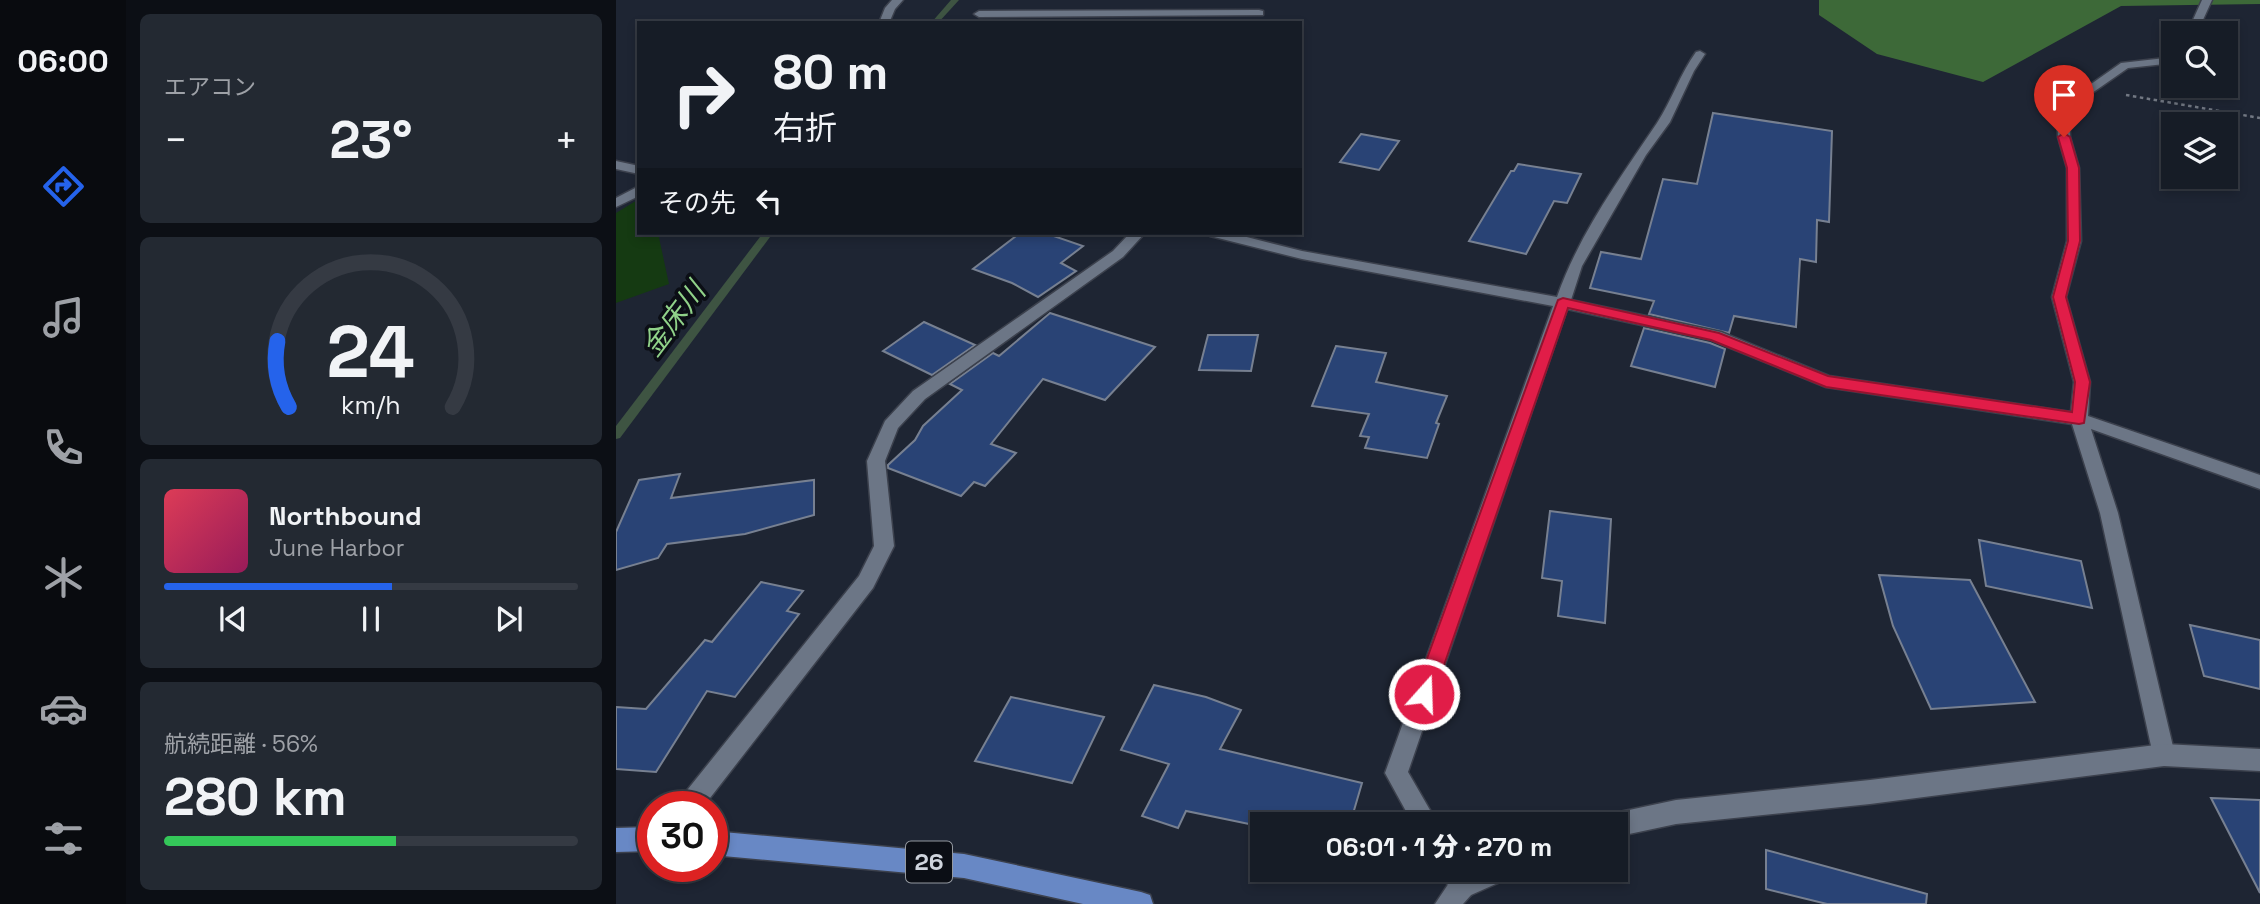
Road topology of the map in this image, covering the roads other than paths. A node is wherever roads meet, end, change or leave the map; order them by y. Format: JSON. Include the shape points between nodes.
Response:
{"nodes":[{"id":1,"x":898,"y":0,"type":"edge"},
{"id":2,"x":991,"y":0,"type":"edge"},
{"id":3,"x":2207,"y":0,"type":"edge"},
{"id":4,"x":1267,"y":3,"type":"dead end"},
{"id":5,"x":1259,"y":13,"type":"junction"},
{"id":6,"x":976,"y":18,"type":"edge"},
{"id":7,"x":885,"y":21,"type":"edge"},
{"id":8,"x":1247,"y":21,"type":"edge"},
{"id":9,"x":2197,"y":21,"type":"edge"},
{"id":10,"x":1700,"y":54,"type":"dead end"},
{"id":11,"x":2161,"y":61,"type":"edge"},
{"id":12,"x":616,"y":165,"type":"edge"},
{"id":13,"x":637,"y":170,"type":"edge"},
{"id":14,"x":637,"y":191,"type":"edge"},
{"id":15,"x":616,"y":203,"type":"edge"},
{"id":16,"x":1137,"y":235,"type":"edge"},
{"id":17,"x":1222,"y":235,"type":"edge"},
{"id":18,"x":1563,"y":303,"type":"junction"},
{"id":19,"x":2079,"y":419,"type":"junction"},
{"id":20,"x":2260,"y":482,"type":"edge"},
{"id":21,"x":2164,"y":755,"type":"junction"},
{"id":22,"x":2260,"y":760,"type":"edge"},
{"id":23,"x":701,"y":791,"type":"edge"},
{"id":24,"x":1419,"y":812,"type":"edge"},
{"id":25,"x":1628,"y":821,"type":"edge"},
{"id":26,"x":637,"y":839,"type":"edge"},
{"id":27,"x":616,"y":840,"type":"edge"},
{"id":28,"x":728,"y":844,"type":"edge"},
{"id":29,"x":1141,"y":904,"type":"edge"}],
"edges":[{"from":1,"to":7,"type":"street"},
{"from":2,"to":6,"type":"street"},
{"from":3,"to":9,"type":"street"},
{"from":4,"to":5,"type":"street"},
{"from":5,"to":6,"type":"street"},
{"from":5,"to":8,"type":"street"},
{"from":10,"to":18,"type":"street","via":[[1664,122],[1640,154],[1575,266]]},
{"from":11,"to":19,"type":"street","via":[[2125,65],[2063,108],[2064,137],[2073,168],[2074,241],[2060,297],[2082,382]]},
{"from":12,"to":13,"type":"street"},
{"from":14,"to":15,"type":"street"},
{"from":16,"to":23,"type":"street","via":[[1118,254],[919,395],[891,425],[876,461],[884,546],[866,582]]},
{"from":17,"to":18,"type":"street","via":[[1302,255]]},
{"from":18,"to":19,"type":"street","via":[[1714,336],[1826,381]]},
{"from":18,"to":24,"type":"street","via":[[1396,773]]},
{"from":19,"to":20,"type":"street"},
{"from":19,"to":21,"type":"street","via":[[2109,513]]},
{"from":21,"to":22,"type":"street"},
{"from":21,"to":25,"type":"street"},
{"from":26,"to":27,"type":"main road"},
{"from":28,"to":29,"type":"main road","number":"26","via":[[964,866]]}]}
